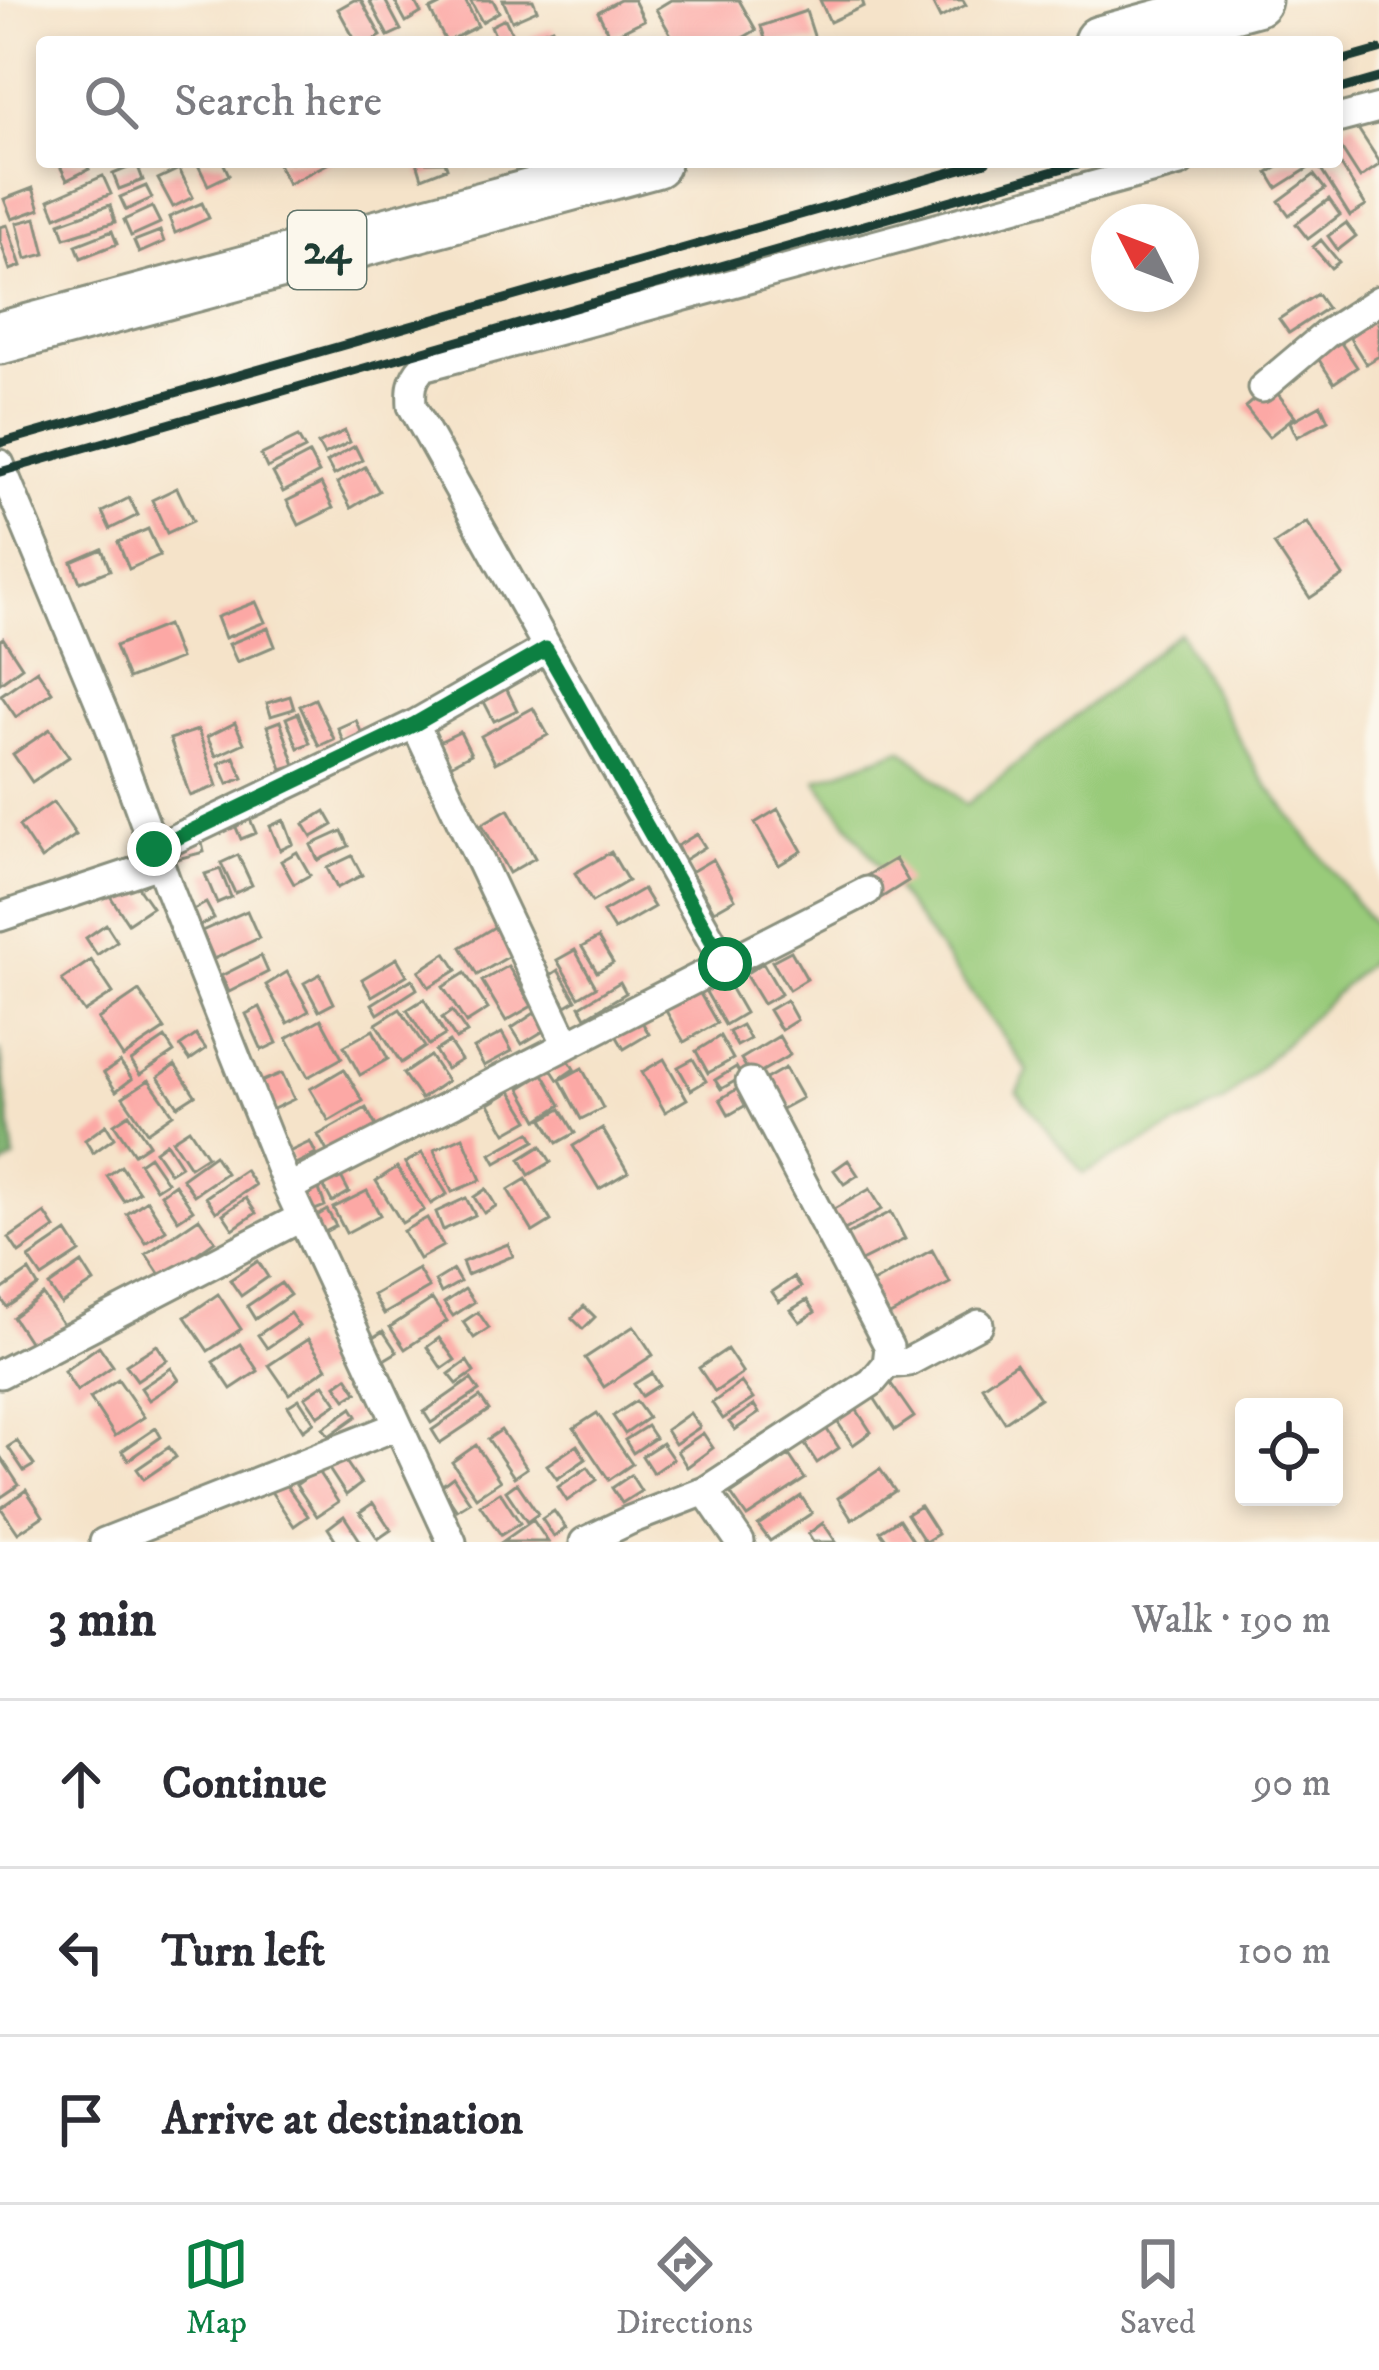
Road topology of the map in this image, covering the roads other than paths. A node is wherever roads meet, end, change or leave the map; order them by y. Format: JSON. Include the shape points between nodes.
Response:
{"nodes":[{"id":1,"x":1255,"y":0,"type":"edge"},
{"id":2,"x":1147,"y":14,"type":"edge"},
{"id":3,"x":1110,"y":36,"type":"edge"},
{"id":4,"x":1379,"y":108,"type":"edge"},
{"id":5,"x":1343,"y":117,"type":"edge"},
{"id":6,"x":632,"y":168,"type":"edge"},
{"id":7,"x":1158,"y":168,"type":"edge"},
{"id":8,"x":1379,"y":301,"type":"edge"},
{"id":9,"x":0,"y":338,"type":"edge"},
{"id":10,"x":1262,"y":388,"type":"dead end"},
{"id":11,"x":0,"y":464,"type":"edge"},
{"id":12,"x":546,"y":649,"type":"junction"},
{"id":13,"x":415,"y":724,"type":"junction"},
{"id":14,"x":156,"y":856,"type":"junction"},
{"id":15,"x":867,"y":891,"type":"dead end"},
{"id":16,"x":0,"y":917,"type":"edge"},
{"id":17,"x":725,"y":964,"type":"junction"},
{"id":18,"x":567,"y":1045,"type":"junction"},
{"id":19,"x":750,"y":1082,"type":"dead end"},
{"id":20,"x":288,"y":1188,"type":"junction"},
{"id":21,"x":302,"y":1217,"type":"junction"},
{"id":22,"x":980,"y":1324,"type":"dead end"},
{"id":23,"x":887,"y":1364,"type":"junction"},
{"id":24,"x":0,"y":1374,"type":"edge"},
{"id":25,"x":397,"y":1426,"type":"junction"},
{"id":26,"x":705,"y":1491,"type":"junction"},
{"id":27,"x":104,"y":1542,"type":"edge"},
{"id":28,"x":452,"y":1542,"type":"edge"},
{"id":29,"x":584,"y":1542,"type":"edge"},
{"id":30,"x":740,"y":1542,"type":"edge"}],
"edges":[{"from":1,"to":2,"type":"highway"},
{"from":2,"to":3,"type":"highway"},
{"from":4,"to":5,"type":"street"},
{"from":6,"to":9,"type":"highway","number":"24"},
{"from":7,"to":12,"type":"street","via":[[423,367],[414,376],[412,406]]},
{"from":8,"to":10,"type":"street"},
{"from":11,"to":14,"type":"street"},
{"from":12,"to":13,"type":"street"},
{"from":12,"to":17,"type":"street"},
{"from":13,"to":14,"type":"street"},
{"from":13,"to":18,"type":"street"},
{"from":14,"to":16,"type":"street"},
{"from":14,"to":20,"type":"street"},
{"from":15,"to":17,"type":"street"},
{"from":17,"to":18,"type":"street"},
{"from":18,"to":20,"type":"street"},
{"from":19,"to":23,"type":"street","via":[[880,1327]]},
{"from":20,"to":21,"type":"street"},
{"from":21,"to":24,"type":"street"},
{"from":21,"to":25,"type":"street"},
{"from":22,"to":23,"type":"street","via":[[908,1362]]},
{"from":23,"to":26,"type":"street","via":[[872,1382]]},
{"from":25,"to":27,"type":"street"},
{"from":25,"to":28,"type":"street"},
{"from":26,"to":29,"type":"street"},
{"from":26,"to":30,"type":"street"}]}
